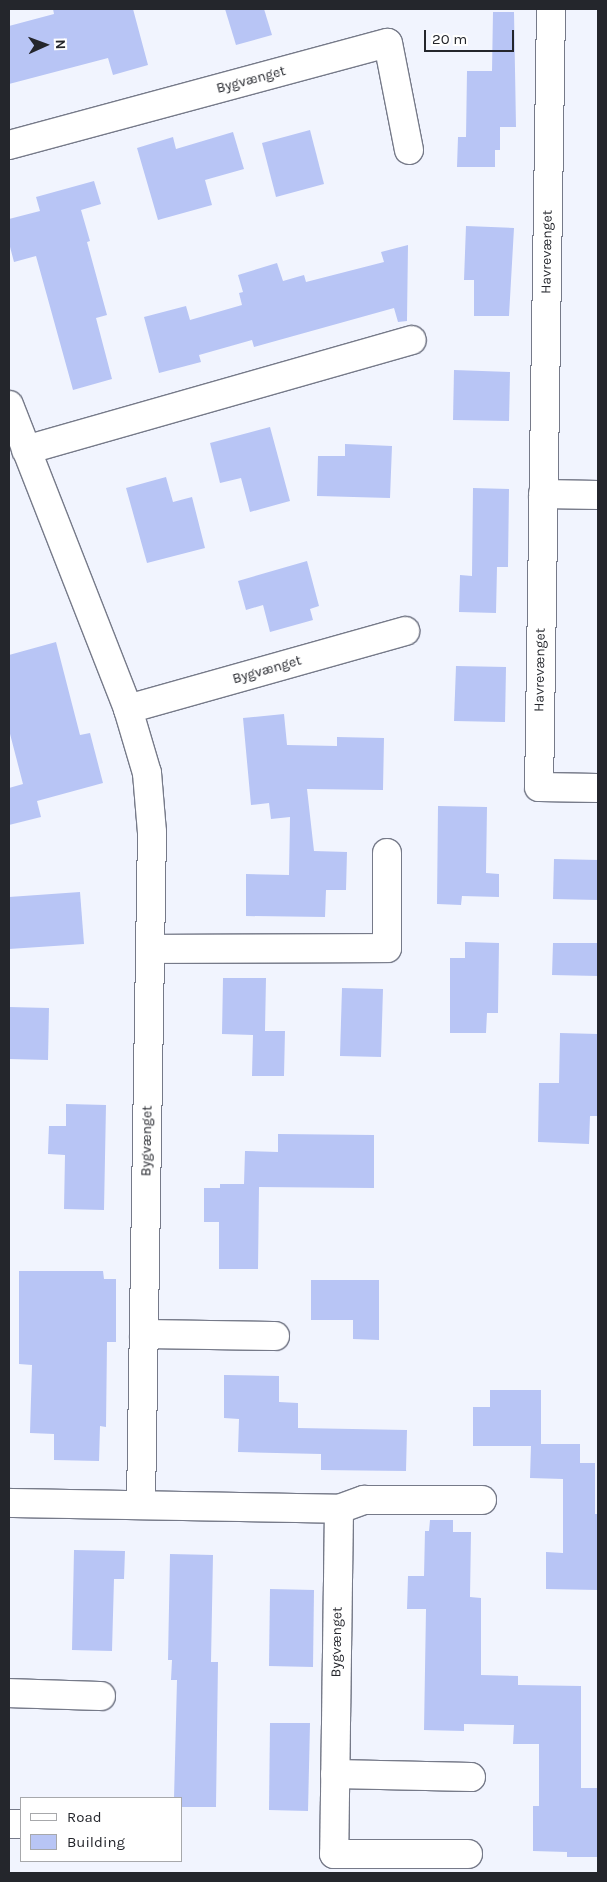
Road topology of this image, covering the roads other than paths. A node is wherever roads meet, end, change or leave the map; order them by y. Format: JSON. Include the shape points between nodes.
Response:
{"nodes":[{"id":1,"x":551,"y":9,"type":"edge"},
{"id":2,"x":9,"y":145,"type":"edge"},
{"id":3,"x":409,"y":150,"type":"dead end"},
{"id":4,"x":412,"y":340,"type":"dead end"},
{"id":5,"x":9,"y":405,"type":"edge"},
{"id":6,"x":26,"y":450,"type":"junction"},
{"id":7,"x":543,"y":494,"type":"junction"},
{"id":8,"x":598,"y":495,"type":"edge"},
{"id":9,"x":404,"y":631,"type":"dead end"},
{"id":10,"x":128,"y":709,"type":"junction"},
{"id":11,"x":598,"y":788,"type":"edge"},
{"id":12,"x":387,"y":853,"type":"dead end"},
{"id":13,"x":150,"y":948,"type":"junction"},
{"id":14,"x":144,"y":1334,"type":"junction"},
{"id":15,"x":275,"y":1336,"type":"dead end"},
{"id":16,"x":482,"y":1500,"type":"dead end"},
{"id":17,"x":9,"y":1503,"type":"edge"},
{"id":18,"x":141,"y":1505,"type":"junction"},
{"id":19,"x":339,"y":1509,"type":"junction"},
{"id":20,"x":9,"y":1694,"type":"edge"},
{"id":21,"x":101,"y":1696,"type":"dead end"},
{"id":22,"x":335,"y":1774,"type":"junction"},
{"id":23,"x":471,"y":1777,"type":"dead end"},
{"id":24,"x":468,"y":1854,"type":"dead end"}],
"edges":[{"from":1,"to":7,"type":"street","name":"Havrevænget"},
{"from":2,"to":3,"type":"street","name":"Bygvænget","via":[[388,43]]},
{"from":4,"to":6,"type":"street"},
{"from":5,"to":6,"type":"street","name":"Bygvænget"},
{"from":6,"to":10,"type":"street","name":"Bygvænget"},
{"from":7,"to":8,"type":"street"},
{"from":7,"to":11,"type":"street","name":"Havrevænget","via":[[539,787]]},
{"from":9,"to":10,"type":"street","name":"Bygvænget"},
{"from":10,"to":13,"type":"street","name":"Bygvænget","via":[[147,772],[152,832]]},
{"from":12,"to":13,"type":"street","via":[[387,948]]},
{"from":13,"to":14,"type":"street","name":"Bygvænget"},
{"from":14,"to":15,"type":"street"},
{"from":14,"to":18,"type":"street","name":"Bygvænget"},
{"from":16,"to":19,"type":"street","via":[[364,1500]]},
{"from":17,"to":18,"type":"street"},
{"from":18,"to":19,"type":"street"},
{"from":19,"to":22,"type":"street","name":"Bygvænget"},
{"from":20,"to":21,"type":"street"},
{"from":22,"to":23,"type":"street"},
{"from":22,"to":24,"type":"street","name":"Bygvænget","via":[[334,1854]]}]}
